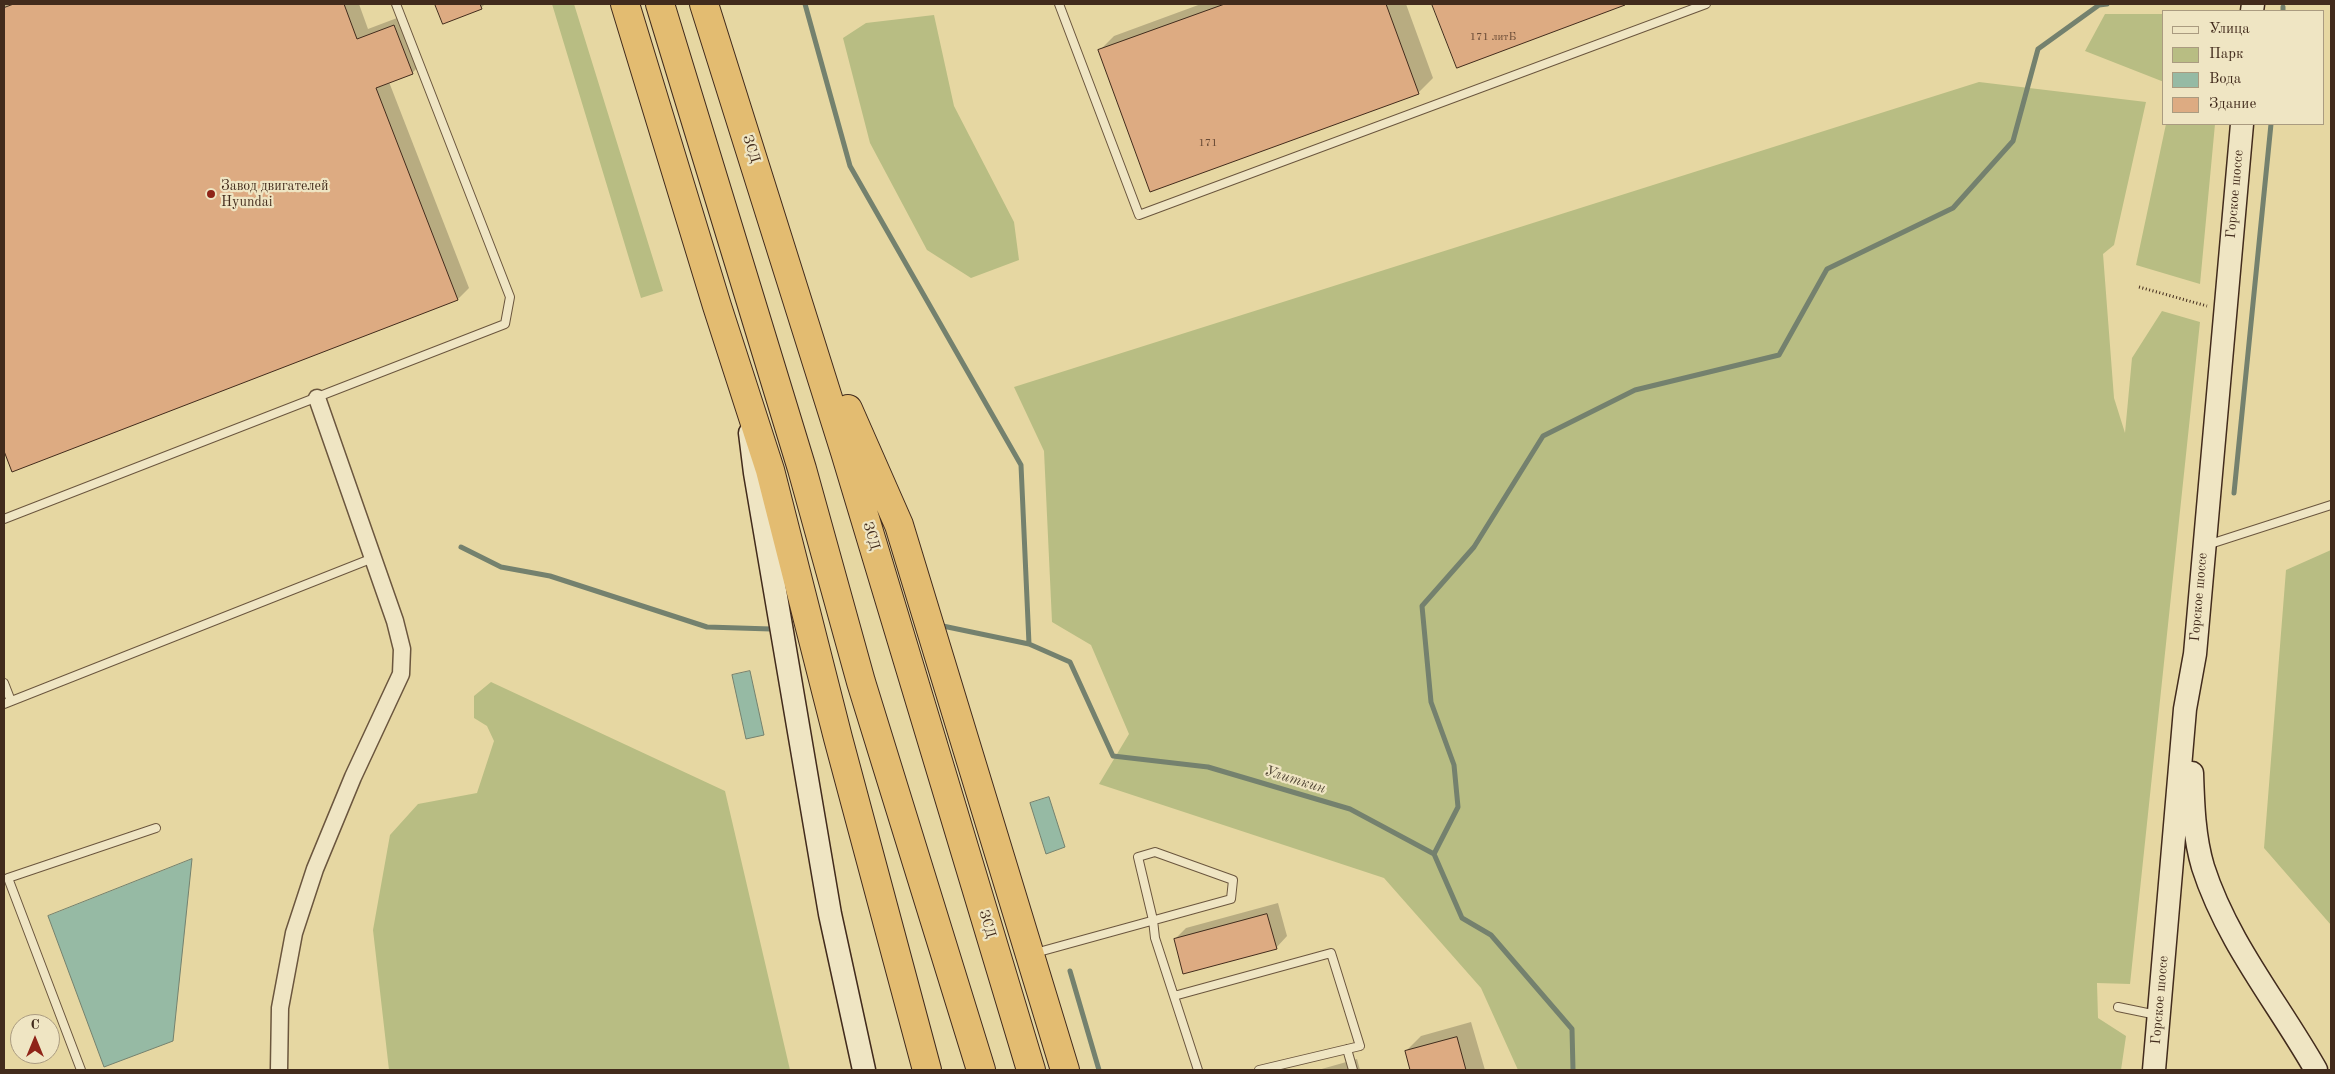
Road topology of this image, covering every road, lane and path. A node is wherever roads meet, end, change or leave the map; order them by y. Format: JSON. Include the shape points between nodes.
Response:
{"nodes":[{"id":1,"x":396,"y":4,"type":"edge"},
{"id":2,"x":625,"y":4,"type":"edge"},
{"id":3,"x":660,"y":4,"type":"edge"},
{"id":4,"x":704,"y":4,"type":"edge"},
{"id":5,"x":1059,"y":4,"type":"edge"},
{"id":6,"x":1706,"y":4,"type":"edge"},
{"id":7,"x":2242,"y":125,"type":"edge"},
{"id":8,"x":793,"y":281,"type":"junction"},
{"id":9,"x":2139,"y":287,"type":"dead end"},
{"id":10,"x":2225,"y":312,"type":"junction"},
{"id":11,"x":745,"y":389,"type":"junction"},
{"id":12,"x":317,"y":398,"type":"junction"},
{"id":13,"x":2331,"y":505,"type":"edge"},
{"id":14,"x":4,"y":520,"type":"edge"},
{"id":15,"x":2203,"y":546,"type":"junction"},
{"id":16,"x":373,"y":558,"type":"junction"},
{"id":17,"x":2194,"y":654,"type":"junction"},
{"id":18,"x":4,"y":683,"type":"edge"},
{"id":19,"x":7,"y":702,"type":"edge"},
{"id":20,"x":156,"y":828,"type":"dead end"},
{"id":21,"x":1153,"y":920,"type":"junction"},
{"id":22,"x":1029,"y":954,"type":"junction"},
{"id":23,"x":1174,"y":996,"type":"junction"},
{"id":24,"x":2118,"y":1007,"type":"dead end"},
{"id":25,"x":2159,"y":1016,"type":"junction"},
{"id":26,"x":1346,"y":1049,"type":"junction"},
{"id":27,"x":81,"y":1070,"type":"edge"},
{"id":28,"x":279,"y":1070,"type":"edge"},
{"id":29,"x":864,"y":1070,"type":"edge"},
{"id":30,"x":927,"y":1070,"type":"edge"},
{"id":31,"x":981,"y":1070,"type":"edge"},
{"id":32,"x":1031,"y":1070,"type":"edge"},
{"id":33,"x":1064,"y":1070,"type":"edge"},
{"id":34,"x":1198,"y":1070,"type":"edge"},
{"id":35,"x":1259,"y":1070,"type":"edge"},
{"id":36,"x":1353,"y":1070,"type":"edge"},
{"id":37,"x":2154,"y":1070,"type":"edge"},
{"id":38,"x":2316,"y":1070,"type":"edge"}],
"edges":[{"from":1,"to":12,"type":"lane","via":[[510,297],[505,324]]},
{"from":2,"to":11,"type":"highway"},
{"from":3,"to":31,"type":"highway","via":[[794,442],[860,682]]},
{"from":4,"to":8,"type":"highway","name":"ЗСД"},
{"from":5,"to":6,"type":"lane","via":[[1139,215]]},
{"from":7,"to":10,"type":"main road","name":"Горское шоссе"},
{"from":8,"to":22,"type":"highway","via":[[899,525]]},
{"from":8,"to":32,"type":"highway","name":"ЗСД"},
{"from":9,"to":10,"type":"path"},
{"from":10,"to":15,"type":"main road","name":"Горское шоссе"},
{"from":11,"to":29,"type":"main road","via":[[754,473],[805,775],[830,914]]},
{"from":11,"to":30,"type":"highway","via":[[770,470]]},
{"from":12,"to":14,"type":"lane"},
{"from":12,"to":16,"type":"street"},
{"from":13,"to":15,"type":"lane"},
{"from":15,"to":17,"type":"main road","name":"Горское шоссе"},
{"from":16,"to":19,"type":"lane"},
{"from":16,"to":28,"type":"street","via":[[402,649],[401,674],[353,777],[315,869],[294,933],[280,1008]]},
{"from":17,"to":25,"type":"main road","name":"Горское шоссе","via":[[2185,709]]},
{"from":17,"to":38,"type":"main road","via":[[2192,769],[2194,813],[2203,865],[2227,926]]},
{"from":18,"to":19,"type":"lane"},
{"from":20,"to":27,"type":"lane","via":[[8,878]]},
{"from":21,"to":21,"type":"lane","via":[[1231,899],[1234,880],[1155,852],[1138,857]]},
{"from":21,"to":22,"type":"lane"},
{"from":21,"to":23,"type":"lane","via":[[1155,938]]},
{"from":22,"to":33,"type":"highway"},
{"from":23,"to":26,"type":"lane","via":[[1331,953],[1360,1046]]},
{"from":23,"to":34,"type":"lane"},
{"from":24,"to":25,"type":"lane"},
{"from":25,"to":37,"type":"main road","name":"Горское шоссе"},
{"from":26,"to":35,"type":"lane"},
{"from":26,"to":36,"type":"lane"}]}
